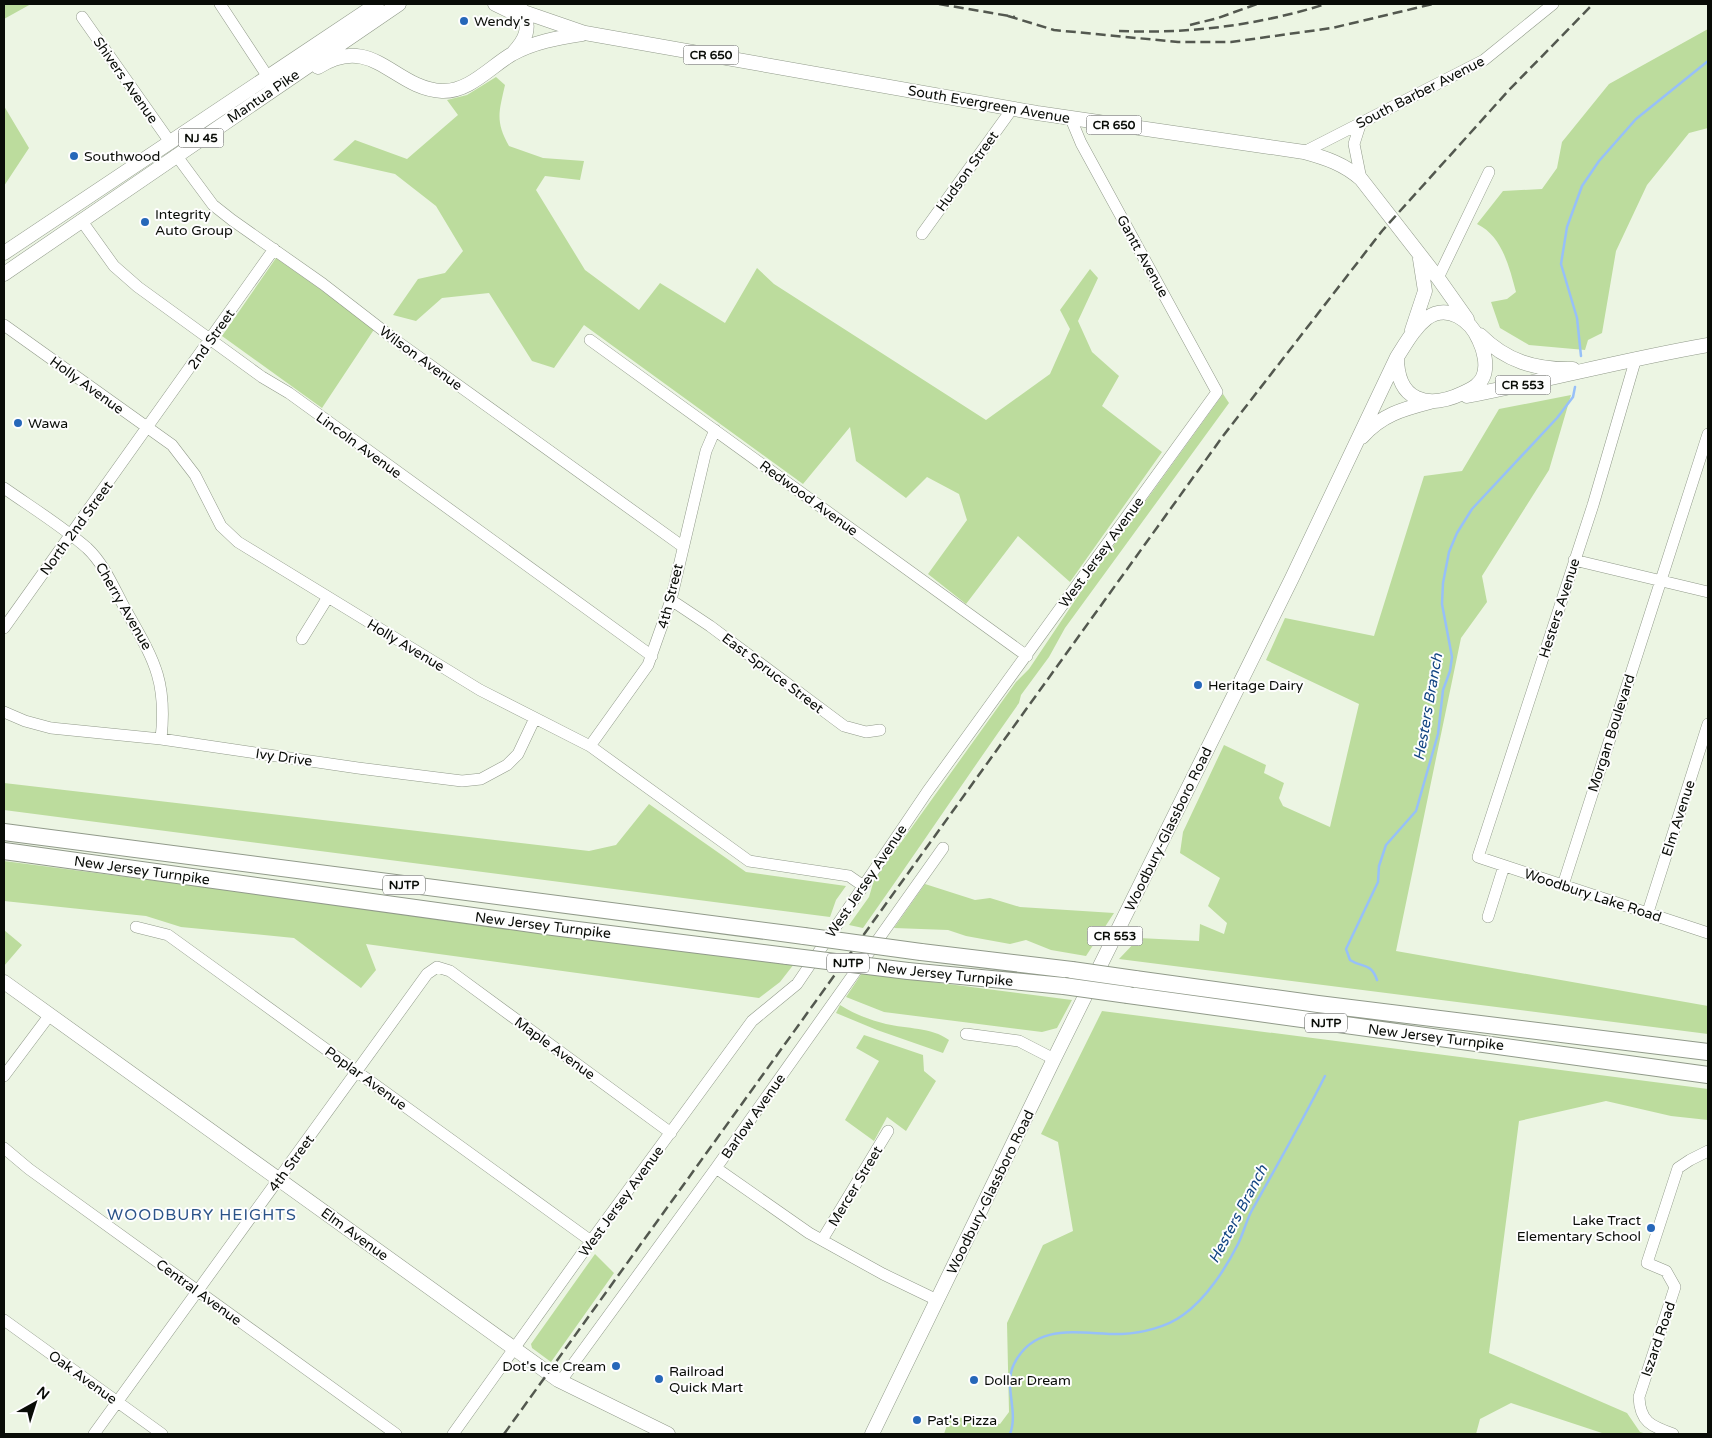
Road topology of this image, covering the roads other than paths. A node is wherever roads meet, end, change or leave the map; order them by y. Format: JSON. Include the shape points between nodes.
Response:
{"nodes":[{"id":1,"x":220,"y":4,"type":"edge"},
{"id":2,"x":377,"y":4,"type":"edge"},
{"id":3,"x":399,"y":4,"type":"edge"},
{"id":4,"x":495,"y":4,"type":"edge"},
{"id":5,"x":1553,"y":4,"type":"edge"},
{"id":6,"x":519,"y":8,"type":"edge"},
{"id":7,"x":82,"y":17,"type":"dead end"},
{"id":8,"x":585,"y":33,"type":"junction"},
{"id":9,"x":512,"y":54,"type":"junction"},
{"id":10,"x":268,"y":76,"type":"junction"},
{"id":11,"x":1012,"y":109,"type":"junction"},
{"id":12,"x":240,"y":112,"type":"junction"},
{"id":13,"x":1071,"y":118,"type":"junction"},
{"id":14,"x":1361,"y":122,"type":"junction"},
{"id":15,"x":173,"y":149,"type":"junction"},
{"id":16,"x":1304,"y":152,"type":"junction"},
{"id":17,"x":1489,"y":172,"type":"dead end"},
{"id":18,"x":1361,"y":179,"type":"junction"},
{"id":19,"x":81,"y":220,"type":"junction"},
{"id":20,"x":922,"y":234,"type":"dead end"},
{"id":21,"x":274,"y":249,"type":"junction"},
{"id":22,"x":1418,"y":252,"type":"junction"},
{"id":23,"x":4,"y":253,"type":"edge"},
{"id":24,"x":4,"y":274,"type":"edge"},
{"id":25,"x":1438,"y":278,"type":"junction"},
{"id":26,"x":4,"y":325,"type":"edge"},
{"id":27,"x":1471,"y":325,"type":"junction"},
{"id":28,"x":212,"y":339,"type":"junction"},
{"id":29,"x":590,"y":340,"type":"dead end"},
{"id":30,"x":1408,"y":340,"type":"junction"},
{"id":31,"x":1708,"y":345,"type":"edge"},
{"id":32,"x":1397,"y":358,"type":"junction"},
{"id":33,"x":1636,"y":358,"type":"junction"},
{"id":34,"x":1593,"y":369,"type":"junction"},
{"id":35,"x":1217,"y":392,"type":"joint"},
{"id":36,"x":1446,"y":399,"type":"junction"},
{"id":37,"x":147,"y":428,"type":"junction"},
{"id":38,"x":715,"y":430,"type":"junction"},
{"id":39,"x":1708,"y":434,"type":"edge"},
{"id":40,"x":1360,"y":439,"type":"junction"},
{"id":41,"x":4,"y":488,"type":"edge"},
{"id":42,"x":71,"y":536,"type":"junction"},
{"id":43,"x":682,"y":546,"type":"junction"},
{"id":44,"x":1574,"y":560,"type":"junction"},
{"id":45,"x":1660,"y":581,"type":"junction"},
{"id":46,"x":1708,"y":592,"type":"edge"},
{"id":47,"x":328,"y":597,"type":"junction"},
{"id":48,"x":671,"y":600,"type":"junction"},
{"id":49,"x":4,"y":628,"type":"edge"},
{"id":50,"x":302,"y":639,"type":"dead end"},
{"id":51,"x":652,"y":656,"type":"junction"},
{"id":52,"x":1027,"y":656,"type":"junction"},
{"id":53,"x":4,"y":712,"type":"edge"},
{"id":54,"x":536,"y":718,"type":"junction"},
{"id":55,"x":1708,"y":724,"type":"edge"},
{"id":56,"x":880,"y":730,"type":"dead end"},
{"id":57,"x":161,"y":739,"type":"junction"},
{"id":58,"x":590,"y":746,"type":"junction"},
{"id":59,"x":4,"y":832,"type":"edge"},
{"id":60,"x":943,"y":848,"type":"dead end"},
{"id":61,"x":4,"y":851,"type":"edge"},
{"id":62,"x":1478,"y":856,"type":"joint"},
{"id":63,"x":1504,"y":866,"type":"junction"},
{"id":64,"x":862,"y":885,"type":"junction"},
{"id":65,"x":1563,"y":885,"type":"junction"},
{"id":66,"x":1648,"y":912,"type":"junction"},
{"id":67,"x":1488,"y":917,"type":"dead end"},
{"id":68,"x":136,"y":927,"type":"dead end"},
{"id":69,"x":1708,"y":933,"type":"edge"},
{"id":70,"x":437,"y":967,"type":"joint"},
{"id":71,"x":4,"y":982,"type":"edge"},
{"id":72,"x":49,"y":1016,"type":"junction"},
{"id":73,"x":966,"y":1034,"type":"dead end"},
{"id":74,"x":1708,"y":1052,"type":"edge"},
{"id":75,"x":1054,"y":1059,"type":"junction"},
{"id":76,"x":357,"y":1071,"type":"junction"},
{"id":77,"x":1708,"y":1075,"type":"edge"},
{"id":78,"x":4,"y":1076,"type":"edge"},
{"id":79,"x":888,"y":1131,"type":"dead end"},
{"id":80,"x":671,"y":1133,"type":"junction"},
{"id":81,"x":4,"y":1148,"type":"edge"},
{"id":82,"x":1708,"y":1152,"type":"edge"},
{"id":83,"x":716,"y":1168,"type":"junction"},
{"id":84,"x":280,"y":1180,"type":"junction"},
{"id":85,"x":822,"y":1240,"type":"junction"},
{"id":86,"x":591,"y":1241,"type":"junction"},
{"id":87,"x":198,"y":1291,"type":"junction"},
{"id":88,"x":937,"y":1300,"type":"junction"},
{"id":89,"x":4,"y":1320,"type":"edge"},
{"id":90,"x":514,"y":1350,"type":"junction"},
{"id":91,"x":560,"y":1382,"type":"junction"},
{"id":92,"x":117,"y":1402,"type":"junction"},
{"id":93,"x":94,"y":1434,"type":"edge"},
{"id":94,"x":162,"y":1434,"type":"edge"},
{"id":95,"x":396,"y":1434,"type":"edge"},
{"id":96,"x":453,"y":1434,"type":"edge"},
{"id":97,"x":668,"y":1434,"type":"edge"},
{"id":98,"x":872,"y":1434,"type":"edge"},
{"id":99,"x":1673,"y":1434,"type":"edge"}],
"edges":[{"from":1,"to":10,"type":"street"},
{"from":2,"to":10,"type":"main road","name":"Mantua Pike","number":"NJ 45"},
{"from":3,"to":12,"type":"main road","name":"Mantua Pike","number":"NJ 45"},
{"from":4,"to":6,"type":"main road","name":"South Evergreen Avenue","number":"CR 650","via":[[516,14]]},
{"from":5,"to":14,"type":"street","name":"South Barber Avenue","via":[[1484,60]]},
{"from":6,"to":8,"type":"main road","name":"South Evergreen Avenue","number":"CR 650"},
{"from":6,"to":9,"type":"main road","via":[[527,25],[525,36]]},
{"from":7,"to":15,"type":"street","name":"Shivers Avenue"},
{"from":8,"to":9,"type":"main road","via":[[548,39]]},
{"from":8,"to":11,"type":"main road","name":"South Evergreen Avenue","number":"CR 650"},
{"from":9,"to":12,"type":"main road","via":[[468,84],[444,91],[424,89],[388,66],[370,59],[342,56],[320,66],[260,106]]},
{"from":10,"to":15,"type":"main road","name":"Mantua Pike","number":"NJ 45"},
{"from":11,"to":13,"type":"main road","name":"South Evergreen Avenue","number":"CR 650"},
{"from":11,"to":20,"type":"street","name":"Hudson Street"},
{"from":12,"to":15,"type":"main road","name":"Mantua Pike","number":"NJ 45"},
{"from":13,"to":16,"type":"main road","name":"South Evergreen Avenue","number":"CR 650"},
{"from":13,"to":35,"type":"street","name":"Gantt Avenue","via":[[1081,143]]},
{"from":14,"to":16,"type":"street","name":"South Barber Avenue"},
{"from":14,"to":18,"type":"street","via":[[1354,144]]},
{"from":15,"to":19,"type":"main road","name":"Mantua Pike","number":"NJ 45"},
{"from":15,"to":21,"type":"street","name":"Wilson Avenue","via":[[213,205]]},
{"from":15,"to":23,"type":"main road","name":"Mantua Pike","number":"NJ 45"},
{"from":16,"to":18,"type":"main road","name":"South Evergreen Avenue","number":"CR 650","via":[[1336,161]]},
{"from":17,"to":25,"type":"street"},
{"from":18,"to":22,"type":"main road","name":"South Evergreen Avenue","number":"CR 650"},
{"from":19,"to":24,"type":"main road","name":"Mantua Pike","number":"NJ 45"},
{"from":19,"to":28,"type":"street","name":"Lincoln Avenue","via":[[114,266],[138,288]]},
{"from":21,"to":28,"type":"street","name":"2nd Street"},
{"from":21,"to":43,"type":"street","name":"Wilson Avenue"},
{"from":22,"to":25,"type":"main road","name":"South Evergreen Avenue","number":"CR 650"},
{"from":22,"to":30,"type":"main road","name":"South Evergreen Avenue","number":"CR 650","via":[[1425,291]]},
{"from":25,"to":27,"type":"main road","name":"South Evergreen Avenue","number":"CR 650"},
{"from":26,"to":37,"type":"street","name":"Holly Avenue"},
{"from":27,"to":30,"type":"main road","via":[[1452,314],[1433,315]]},
{"from":27,"to":34,"type":"main road","name":"South Evergreen Avenue","number":"CR 553","via":[[1496,350],[1529,366]]},
{"from":27,"to":36,"type":"main road","via":[[1483,351],[1485,374],[1480,384]]},
{"from":28,"to":37,"type":"street","name":"2nd Street"},
{"from":28,"to":51,"type":"street","name":"Lincoln Avenue"},
{"from":29,"to":38,"type":"street","name":"Redwood Avenue"},
{"from":30,"to":32,"type":"main road"},
{"from":31,"to":33,"type":"main road","name":"South Evergreen Avenue","number":"CR 553"},
{"from":32,"to":36,"type":"main road","via":[[1397,374],[1406,390],[1422,400]]},
{"from":32,"to":40,"type":"main road","name":"Woodbury-Glassboro Road","number":"CR 553"},
{"from":33,"to":34,"type":"main road","name":"South Evergreen Avenue","number":"CR 553"},
{"from":33,"to":44,"type":"street","name":"Hesters Avenue"},
{"from":34,"to":36,"type":"main road","name":"South Evergreen Avenue","number":"CR 553"},
{"from":35,"to":52,"type":"street","name":"West Jersey Avenue"},
{"from":36,"to":40,"type":"main road","name":"Woodbury-Glassboro Road","number":"CR 553","via":[[1397,410],[1385,416]]},
{"from":37,"to":42,"type":"street","name":"North 2nd Street"},
{"from":37,"to":47,"type":"street","name":"Holly Avenue","via":[[172,445],[186,460],[221,526],[238,542]]},
{"from":38,"to":43,"type":"street","name":"4th Street","via":[[706,451]]},
{"from":38,"to":52,"type":"street","name":"Redwood Avenue"},
{"from":39,"to":45,"type":"street","name":"Morgan Boulevard"},
{"from":40,"to":75,"type":"main road","name":"Woodbury-Glassboro Road","number":"CR 553"},
{"from":41,"to":42,"type":"street","name":"Cherry Avenue"},
{"from":42,"to":49,"type":"street","name":"North 2nd Street"},
{"from":42,"to":57,"type":"street","name":"Cherry Avenue","via":[[89,549],[103,568],[153,658],[164,701]]},
{"from":43,"to":48,"type":"street","name":"4th Street"},
{"from":44,"to":45,"type":"street"},
{"from":44,"to":62,"type":"street","name":"Hesters Avenue"},
{"from":45,"to":46,"type":"street"},
{"from":45,"to":65,"type":"street","name":"Morgan Boulevard"},
{"from":47,"to":50,"type":"street"},
{"from":47,"to":54,"type":"street","name":"Holly Avenue","via":[[480,690]]},
{"from":48,"to":51,"type":"street","name":"4th Street"},
{"from":48,"to":56,"type":"street","name":"East Spruce Street","via":[[844,726],[866,732]]},
{"from":51,"to":58,"type":"street","name":"4th Street"},
{"from":52,"to":64,"type":"street","name":"West Jersey Avenue"},
{"from":53,"to":57,"type":"street","name":"Ivy Drive","via":[[51,728]]},
{"from":54,"to":57,"type":"street","name":"Ivy Drive","via":[[518,754],[507,765],[473,780],[358,768]]},
{"from":54,"to":58,"type":"street","name":"Holly Avenue"},
{"from":55,"to":66,"type":"street","name":"Elm Avenue"},
{"from":58,"to":64,"type":"street","name":"Holly Avenue","via":[[748,861],[849,876]]},
{"from":59,"to":74,"type":"highway","name":"New Jersey Turnpike","number":"NJTP","bridge":true},
{"from":60,"to":83,"type":"street","name":"Barlow Avenue"},
{"from":61,"to":77,"type":"highway","name":"New Jersey Turnpike","number":"NJTP","bridge":true,"via":[[524,923],[908,971],[1064,986]]},
{"from":62,"to":63,"type":"street","name":"Woodbury Lake Road"},
{"from":63,"to":65,"type":"street","name":"Woodbury Lake Road"},
{"from":63,"to":67,"type":"street"},
{"from":64,"to":80,"type":"street","name":"West Jersey Avenue","via":[[797,984],[752,1021]]},
{"from":65,"to":66,"type":"street","name":"Woodbury Lake Road"},
{"from":66,"to":69,"type":"street","name":"Woodbury Lake Road"},
{"from":68,"to":76,"type":"street","name":"Poplar Avenue","via":[[168,935]]},
{"from":70,"to":76,"type":"street","name":"4th Street","via":[[427,974]]},
{"from":70,"to":80,"type":"street","name":"Maple Avenue","via":[[450,971]]},
{"from":71,"to":72,"type":"main road","name":"Elm Avenue"},
{"from":72,"to":78,"type":"street"},
{"from":72,"to":84,"type":"main road","name":"Elm Avenue"},
{"from":73,"to":75,"type":"street","via":[[1019,1041]]},
{"from":75,"to":88,"type":"main road","name":"Woodbury-Glassboro Road","number":"CR 553"},
{"from":76,"to":84,"type":"street","name":"4th Street"},
{"from":76,"to":86,"type":"street","name":"Poplar Avenue"},
{"from":79,"to":85,"type":"street","name":"Mercer Street"},
{"from":80,"to":86,"type":"street","name":"West Jersey Avenue"},
{"from":81,"to":87,"type":"street","name":"Central Avenue"},
{"from":82,"to":99,"type":"street","name":"Iszard Road","via":[[1678,1168],[1647,1263],[1666,1271],[1675,1287],[1639,1397],[1641,1414],[1658,1429]]},
{"from":83,"to":85,"type":"street"},
{"from":83,"to":91,"type":"street","name":"Barlow Avenue"},
{"from":84,"to":87,"type":"street","name":"4th Street"},
{"from":84,"to":90,"type":"main road","name":"Elm Avenue"},
{"from":85,"to":88,"type":"street"},
{"from":86,"to":90,"type":"street","name":"West Jersey Avenue"},
{"from":87,"to":92,"type":"street","name":"4th Street"},
{"from":87,"to":95,"type":"street","name":"Central Avenue"},
{"from":88,"to":98,"type":"main road","name":"Woodbury-Glassboro Road","number":"CR 553"},
{"from":89,"to":92,"type":"street","name":"Oak Avenue"},
{"from":90,"to":91,"type":"main road","name":"Elm Avenue"},
{"from":90,"to":96,"type":"street","name":"West Jersey Avenue"},
{"from":91,"to":97,"type":"main road","name":"Elm Avenue"},
{"from":92,"to":93,"type":"street","name":"4th Street"},
{"from":92,"to":94,"type":"street","name":"Oak Avenue"}]}
